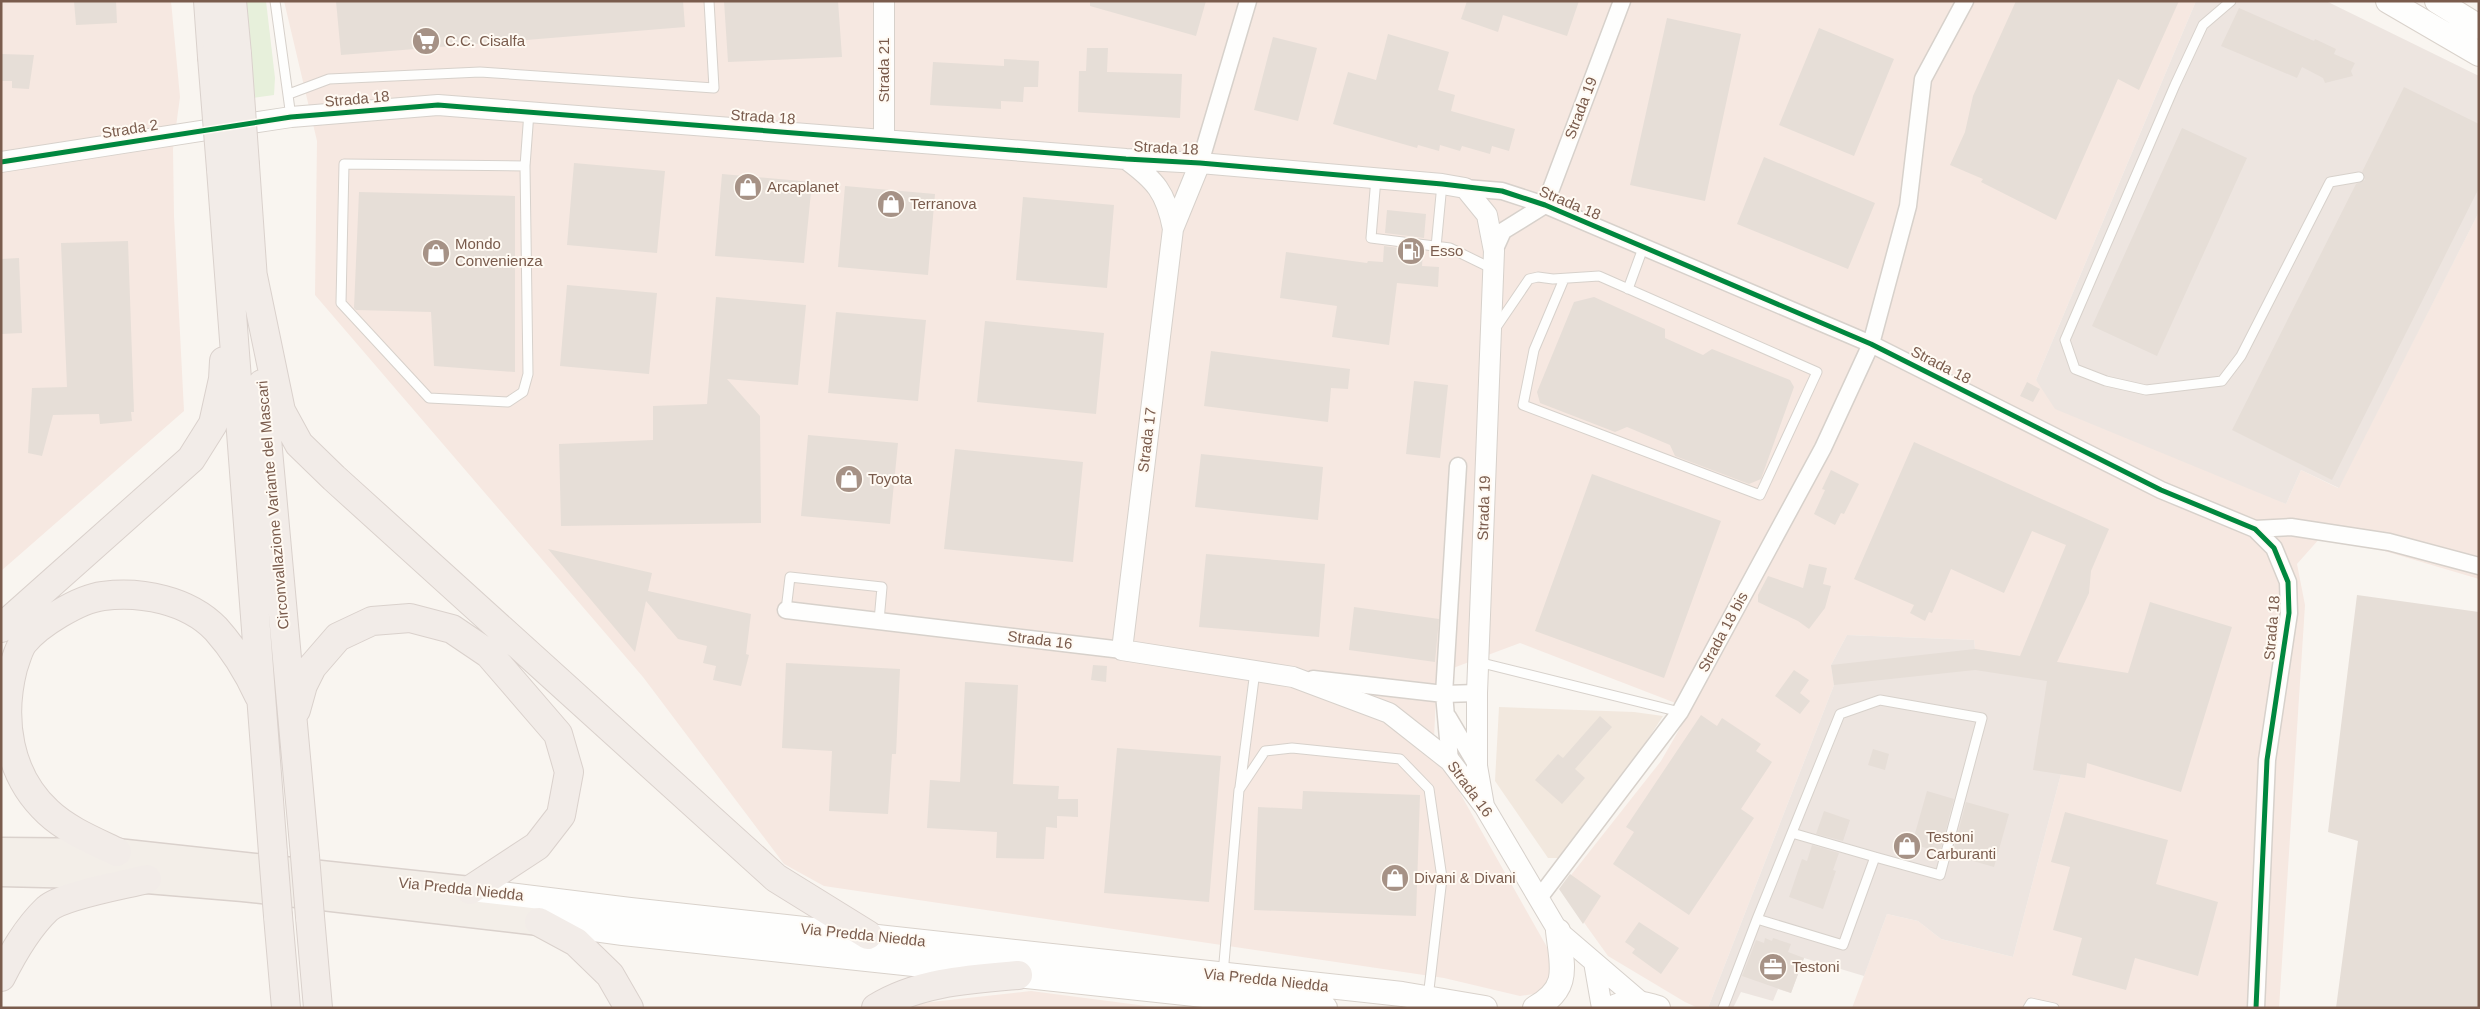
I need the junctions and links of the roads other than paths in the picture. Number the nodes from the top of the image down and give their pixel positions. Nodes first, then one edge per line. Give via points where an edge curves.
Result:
1 (208, 1) edge
2 (232, 1) edge
3 (275, 1) edge
4 (710, 1) edge
5 (884, 1) edge
6 (1248, 1) edge
7 (1622, 1) edge
8 (1966, 1) edge
9 (2231, 1) edge
10 (2388, 1) edge
11 (2437, 1) edge
12 (2479, 27) edge
13 (2479, 54) edge
14 (225, 56) junction
15 (289, 94) junction
16 (529, 112) junction
17 (291, 117) junction
18 (263, 121) joint
19 (884, 139) junction
20 (1126, 159) junction
21 (1, 162) edge
22 (1200, 163) junction
23 (525, 166) junction
24 (2359, 177) dead end
25 (1376, 178) junction
26 (1442, 184) junction
27 (1465, 188) junction
28 (1545, 205) junction
29 (1172, 229) junction
30 (1436, 247) junction
31 (1643, 248) junction
32 (1493, 260) junction
33 (1564, 279) junction
34 (241, 280) junction
35 (1628, 289) junction
36 (1490, 336) junction
37 (1871, 344) junction
38 (1458, 466) dead end
39 (2255, 529) junction
40 (2479, 566) edge
41 (786, 610) joint
42 (878, 621) junction
43 (1, 628) edge
44 (1122, 650) junction
45 (1478, 662) junction
46 (1255, 671) junction
47 (1293, 677) junction
48 (1477, 692) junction
49 (1444, 694) junction
50 (263, 704) junction
51 (1680, 712) junction
52 (1446, 715) junction
53 (293, 721) junction
54 (1450, 760) junction
55 (1477, 766) junction
56 (1239, 790) junction
57 (1484, 806) junction
58 (1792, 833) junction
59 (1, 851) edge
60 (117, 852) junction
61 (1875, 857) junction
62 (1, 874) edge
63 (242, 877) junction
64 (147, 879) junction
65 (470, 890) junction
66 (1539, 898) junction
67 (1757, 919) junction
68 (539, 922) junction
69 (1558, 931) junction
70 (868, 935) junction
71 (313, 945) junction
72 (281, 950) junction
73 (1594, 962) junction
74 (1018, 975) junction
75 (1222, 975) junction
76 (1, 977) edge
77 (1428, 998) junction
78 (1650, 1005) edge
79 (1316, 1007) edge
80 (280, 1008) edge
81 (286, 1008) edge
82 (318, 1008) edge
83 (324, 1008) edge
84 (629, 1008) edge
85 (876, 1008) edge
86 (1485, 1008) edge
87 (1535, 1008) edge
88 (1602, 1008) edge
89 (1612, 1008) edge
90 (1723, 1008) edge
91 (2028, 1008) edge
92 (2054, 1008) edge
93 (2256, 1008) edge

1 - 14 highway, Circonvallazione Variante del Mascari
2 - 14 highway, Circonvallazione Variante del Mascari
3 - 15 lane
4 - 15 lane via 714,88 480,72 329,79
5 - 19 street, Strada 21
6 - 22 street
7 - 28 street, Strada 19
8 - 37 street, Strada 18 bis via 1923,79 1908,206
9 - 24 lane via 2203,25 2065,340 2075,369 2146,390 2222,381 2241,356 2330,182
10 - 13 main road
11 - 12 main road
14 - 34 highway, Circonvallazione Variante del Mascari, bridge
15 - 17 lane
16 - 17 street, Strada 18 via 438,105
16 - 19 street, Strada 18
16 - 23 lane
17 - 18 street, Strada 18
18 - 21 street, Strada 2
19 - 20 street, Strada 18
20 - 22 street, Strada 18
20 - 29 street, Strada 17 via 1159,187 1168,207
22 - 25 street, Strada 18
22 - 29 street, Strada 17
23 - 23 lane via 344,164 341,303 429,398 508,402 523,392 528,374
25 - 26 street, Strada 18
25 - 30 lane via 1371,238
26 - 27 street, Strada 18
26 - 30 lane
27 - 28 street, Strada 18 via 1502,191
27 - 32 street, Strada 19 via 1487,216
28 - 31 street, Strada 18
28 - 32 street, Strada 19 via 1503,231
29 - 44 street, Strada 17
30 - 32 lane
31 - 35 lane
31 - 37 street, Strada 18
32 - 36 street, Strada 19
33 - 35 lane via 1599,276
33 - 35 lane via 1534,350 1523,405 1760,496 1817,372
33 - 36 lane via 1529,279
34 - 43 highway via 213,424 191,460
34 - 50 highway, Circonvallazione Variante del Mascari
34 - 53 highway, Circonvallazione Variante del Mascari
34 - 70 highway via 282,410 299,444 768,872
36 - 45 street, Strada 19
37 - 39 street, Strada 18 via 2161,490
37 - 51 street, Strada 18 bis via 1823,448
38 - 49 street
39 - 40 street via 2291,527 2389,542
39 - 93 street, Strada 18 via 2274,548 2288,582 2290,613 2267,760
41 - 42 street, Strada 16
41 - 42 lane via 790,577 882,587
42 - 44 street, Strada 16
44 - 46 street, Strada 16
45 - 48 street, Strada 19
45 - 51 lane
46 - 47 street, Strada 16
46 - 56 lane
47 - 49 street, Strada 16
47 - 54 street, Strada 16 via 1389,713
48 - 49 street, Strada 16
48 - 55 street, Strada 19
49 - 52 street
50 - 60 highway via 249,676 215,628 186,607 146,596 93,599 58,613 22,644 6,686 4,732 18,777 48,812
50 - 72 highway, Circonvallazione Variante del Mascari, bridge
51 - 66 street, Strada 18 bis
52 - 54 street
52 - 55 street, Strada 19
53 - 65 highway via 312,667 338,637 372,621 410,618 452,628 489,654 558,734 569,772 561,816 538,846
53 - 71 highway, Circonvallazione Variante del Mascari, bridge
54 - 57 street, Strada 16
55 - 57 street, Strada 19
56 - 75 lane
56 - 77 lane via 1265,751 1292,748 1400,759 1429,789 1442,878
57 - 66 street, Strada 16
58 - 61 lane
58 - 61 lane via 1840,714 1880,700 1982,718 1940,875
58 - 67 lane
59 - 60 main road
60 - 63 main road
61 - 67 lane via 1843,945
62 - 64 main road
63 - 64 main road
63 - 65 main road, Via Predda Niedda
63 - 68 main road, Via Predda Niedda
64 - 76 highway via 79,895 48,908 17,946
65 - 70 main road, Via Predda Niedda
66 - 69 street, Strada 16
67 - 90 lane
68 - 74 main road, Via Predda Niedda
68 - 84 highway via 576,942 610,975
69 - 73 street, Strada 16
69 - 87 main road via 1560,987 1550,1000
70 - 75 main road, Via Predda Niedda
71 - 82 highway, Circonvallazione Variante del Mascari
71 - 83 highway
72 - 80 highway
72 - 81 highway, Circonvallazione Variante del Mascari
73 - 78 street, Strada 16
73 - 88 street
74 - 79 main road, Via Predda Niedda
74 - 85 highway via 958,980
75 - 77 main road, Via Predda Niedda
77 - 86 main road, Via Predda Niedda
78 - 89 main road via 1628,1003
91 - 92 lane via 2031,1003

